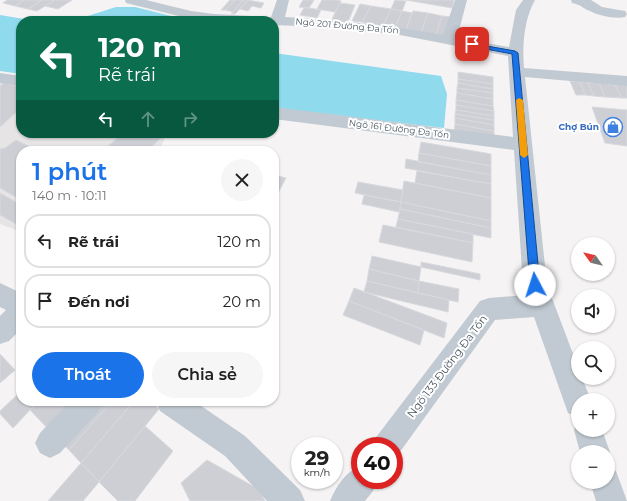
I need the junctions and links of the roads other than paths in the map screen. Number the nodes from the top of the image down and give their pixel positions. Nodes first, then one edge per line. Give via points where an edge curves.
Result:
1 (131, 0) edge
2 (283, 0) edge
3 (461, 0) edge
4 (529, 0) edge
5 (577, 0) edge
6 (620, 14) dead end
7 (222, 16) edge
8 (278, 16) edge
9 (279, 20) edge
10 (449, 40) junction
11 (516, 62) junction
12 (0, 78) edge
13 (16, 80) edge
14 (627, 81) edge
15 (279, 114) edge
16 (523, 145) junction
17 (0, 294) edge
18 (16, 303) edge
19 (543, 305) junction
20 (16, 318) edge
21 (0, 332) edge
22 (574, 393) edge
23 (84, 406) edge
24 (177, 406) edge
25 (394, 437) edge
26 (50, 443) dead end
27 (355, 489) edge
28 (608, 489) edge
29 (289, 501) edge
30 (346, 501) edge
31 (612, 501) edge

1 - 7 street, Ngõ 201 Đường Đa Tốn
2 - 8 street
3 - 10 street
4 - 11 street via 523,10
5 - 6 street via 586,2 594,9
9 - 10 street, Ngõ 201 Đường Đa Tốn via 400,31
10 - 11 street, Ngõ 201 Đường Đa Tốn
11 - 14 street, Ngõ 201 Đường Đa Tốn
11 - 16 street
12 - 13 street
15 - 16 street, Ngõ 161 Đường Đa Tốn
16 - 19 street via 535,285
17 - 18 street
19 - 22 street
19 - 25 street, Ngõ 133 Đường Đa Tốn via 489,309
20 - 21 street
23 - 26 street
24 - 29 street via 235,446
27 - 30 street
28 - 31 street

